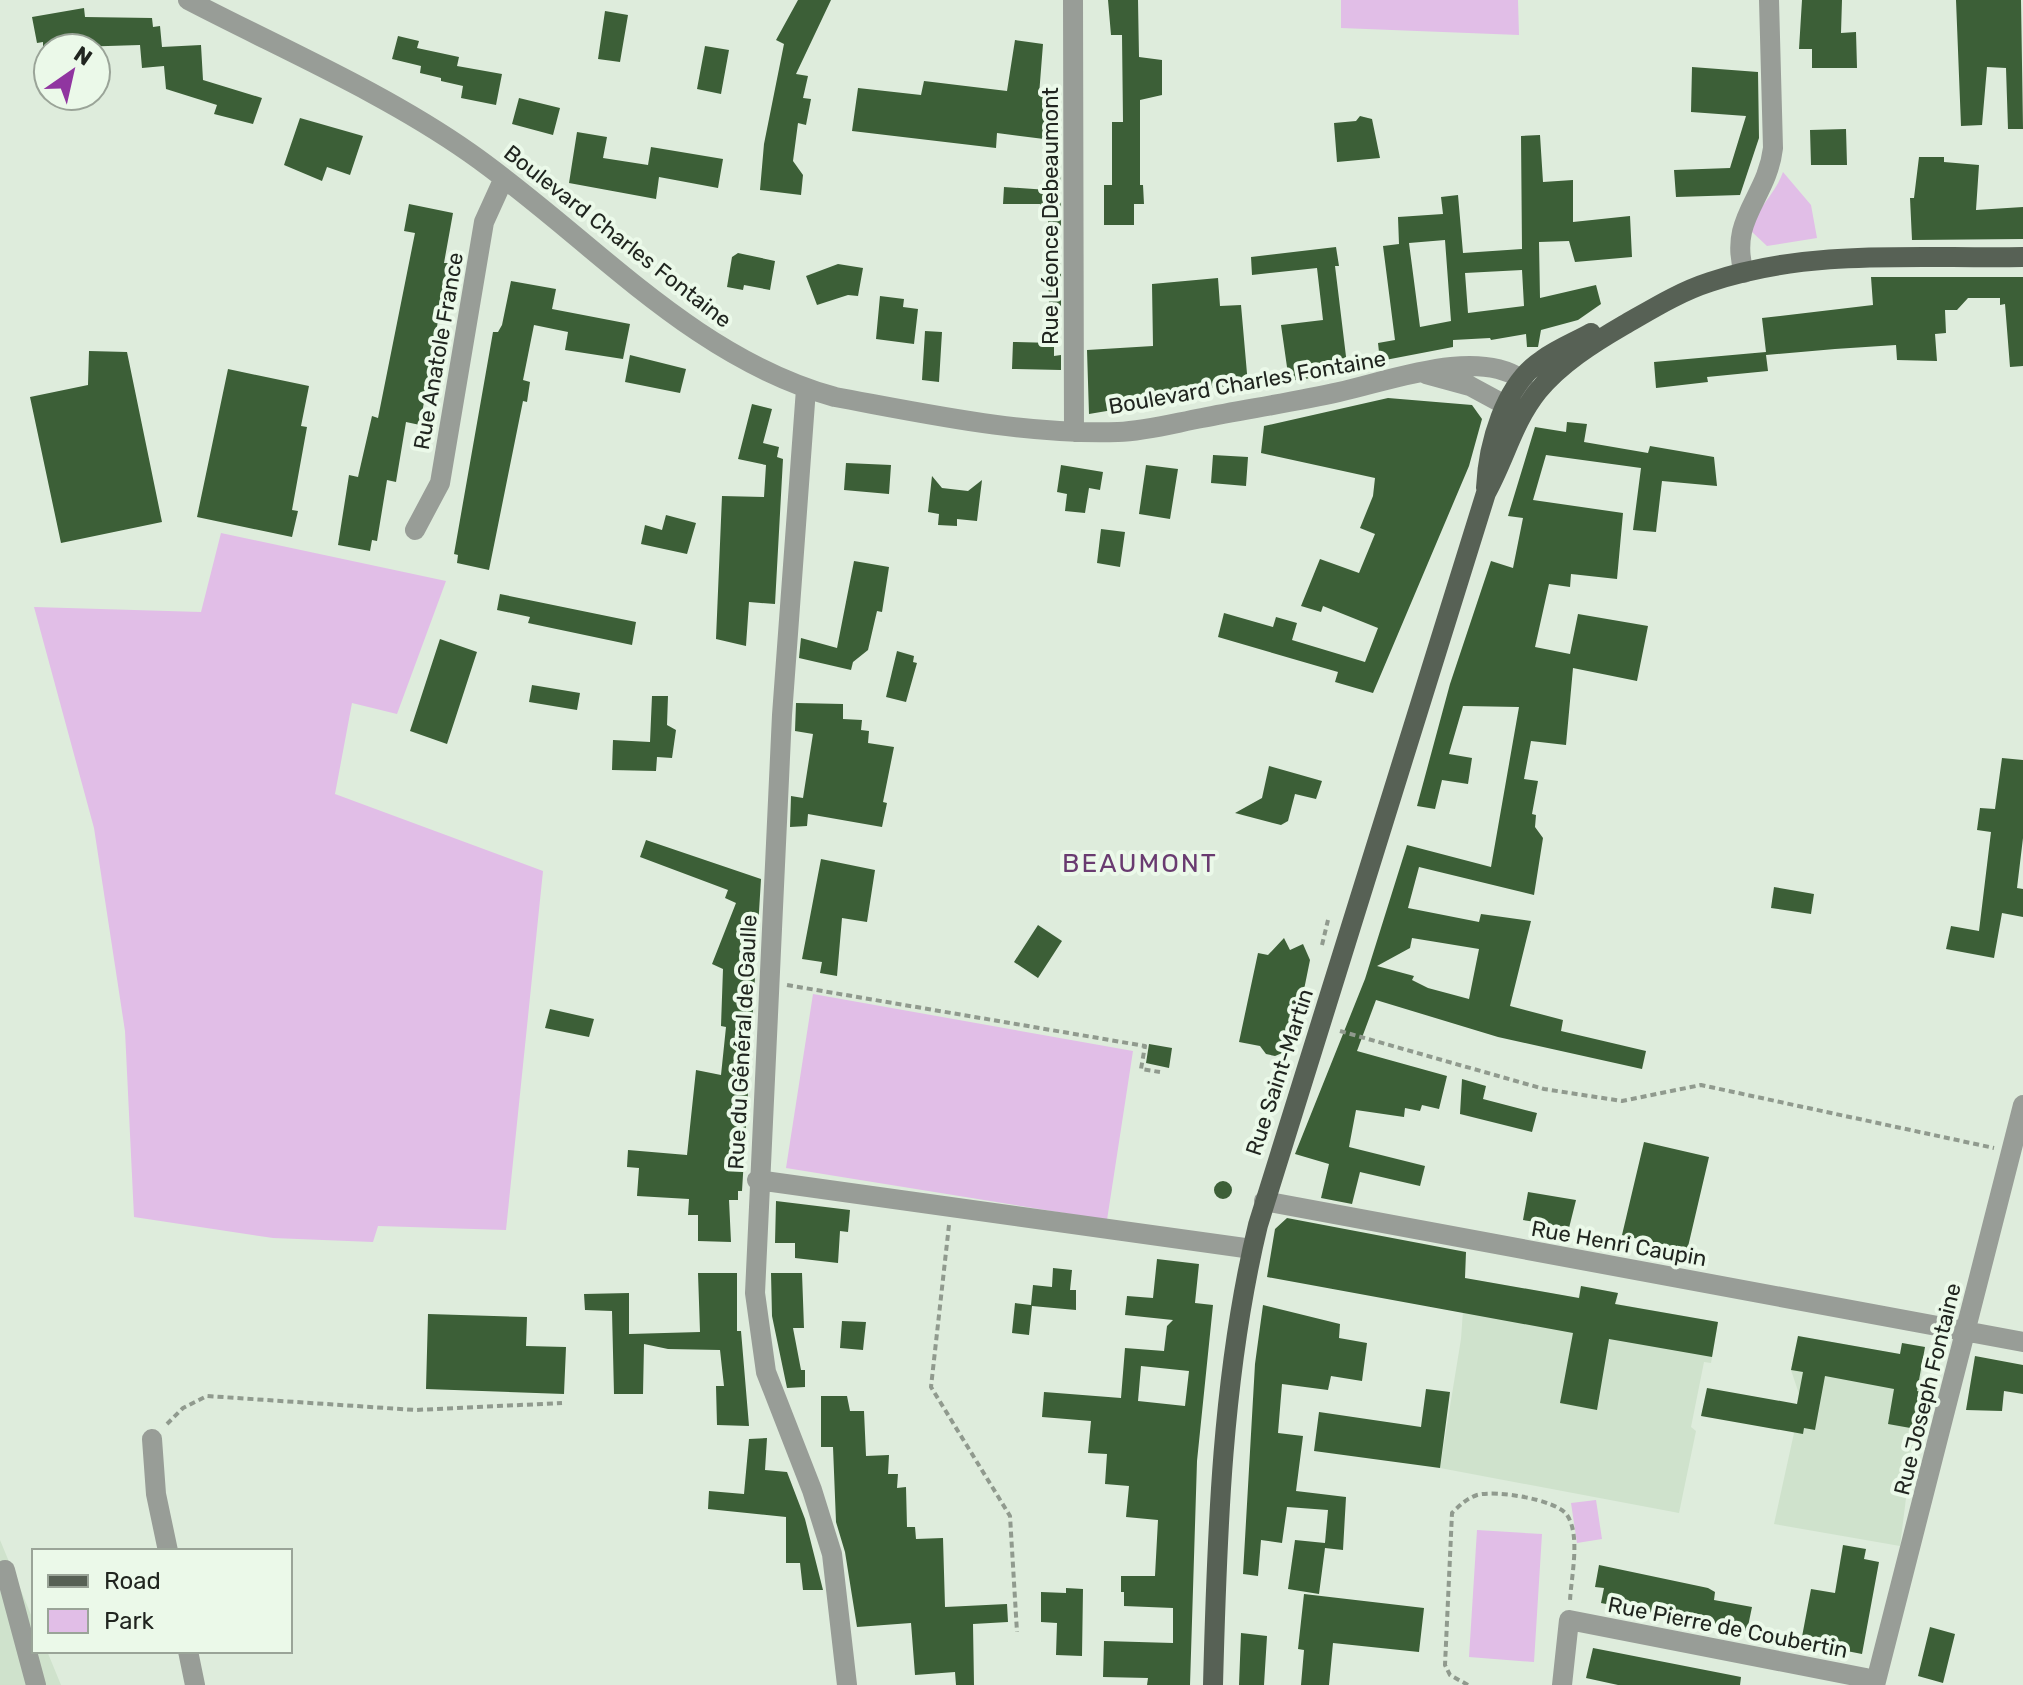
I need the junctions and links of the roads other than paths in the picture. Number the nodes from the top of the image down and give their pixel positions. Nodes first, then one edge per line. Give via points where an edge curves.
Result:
1 (188, 0) edge
2 (1073, 0) edge
3 (1769, 0) edge
4 (504, 178) junction
5 (2023, 257) edge
6 (1742, 267) junction
7 (1426, 374) junction
8 (806, 389) junction
9 (1522, 394) junction
10 (1074, 432) junction
11 (1486, 493) junction
12 (415, 530) dead end
13 (2023, 1105) edge
14 (757, 1180) junction
15 (1264, 1201) junction
16 (1252, 1249) junction
17 (1966, 1331) junction
18 (2023, 1342) edge
19 (152, 1439) road end
20 (168, 1549) edge
21 (5, 1570) dead end
22 (188, 1653) edge
23 (1876, 1682) edge
24 (36, 1685) edge
25 (195, 1685) edge
26 (847, 1685) edge
27 (1213, 1685) edge
28 (1562, 1685) edge

1 - 4 street, Boulevard Charles Fontaine via 425,123
2 - 10 street, Rue Léonce Debeaumont
3 - 6 street via 1771,170 1745,214
4 - 8 street, Boulevard Charles Fontaine via 693,329 738,358
4 - 12 street, Rue Anatole France via 484,222 440,483
5 - 6 main road via 1757,257
6 - 9 main road via 1673,297 1612,332
6 - 9 main road via 1704,269 1665,285 1541,360
7 - 9 street, Boulevard Charles Fontaine
7 - 9 street, Boulevard Charles Fontaine via 1448,365 1505,370
7 - 10 street, Boulevard Charles Fontaine via 1122,432
8 - 10 street, Boulevard Charles Fontaine via 940,416
8 - 14 street, Rue du Général de Gaulle
9 - 11 main road, Rue Saint-Martin via 1502,464
9 - 11 main road, Rue Saint-Martin via 1487,458
11 - 15 main road, Rue Saint-Martin
13 - 17 street, Rue Joseph Fontaine
14 - 16 street
14 - 26 street, Rue du Général de Gaulle via 755,1293 766,1372 832,1554
15 - 16 main road, Rue Saint-Martin
15 - 17 street, Rue Henri Caupin
16 - 27 main road, Rue Saint-Martin via 1227,1422
17 - 18 street, Rue Henri Caupin
17 - 23 street, Rue Joseph Fontaine
19 - 20 street
21 - 24 street
22 - 25 street
23 - 28 street, Rue Pierre de Coubertin via 1569,1620

